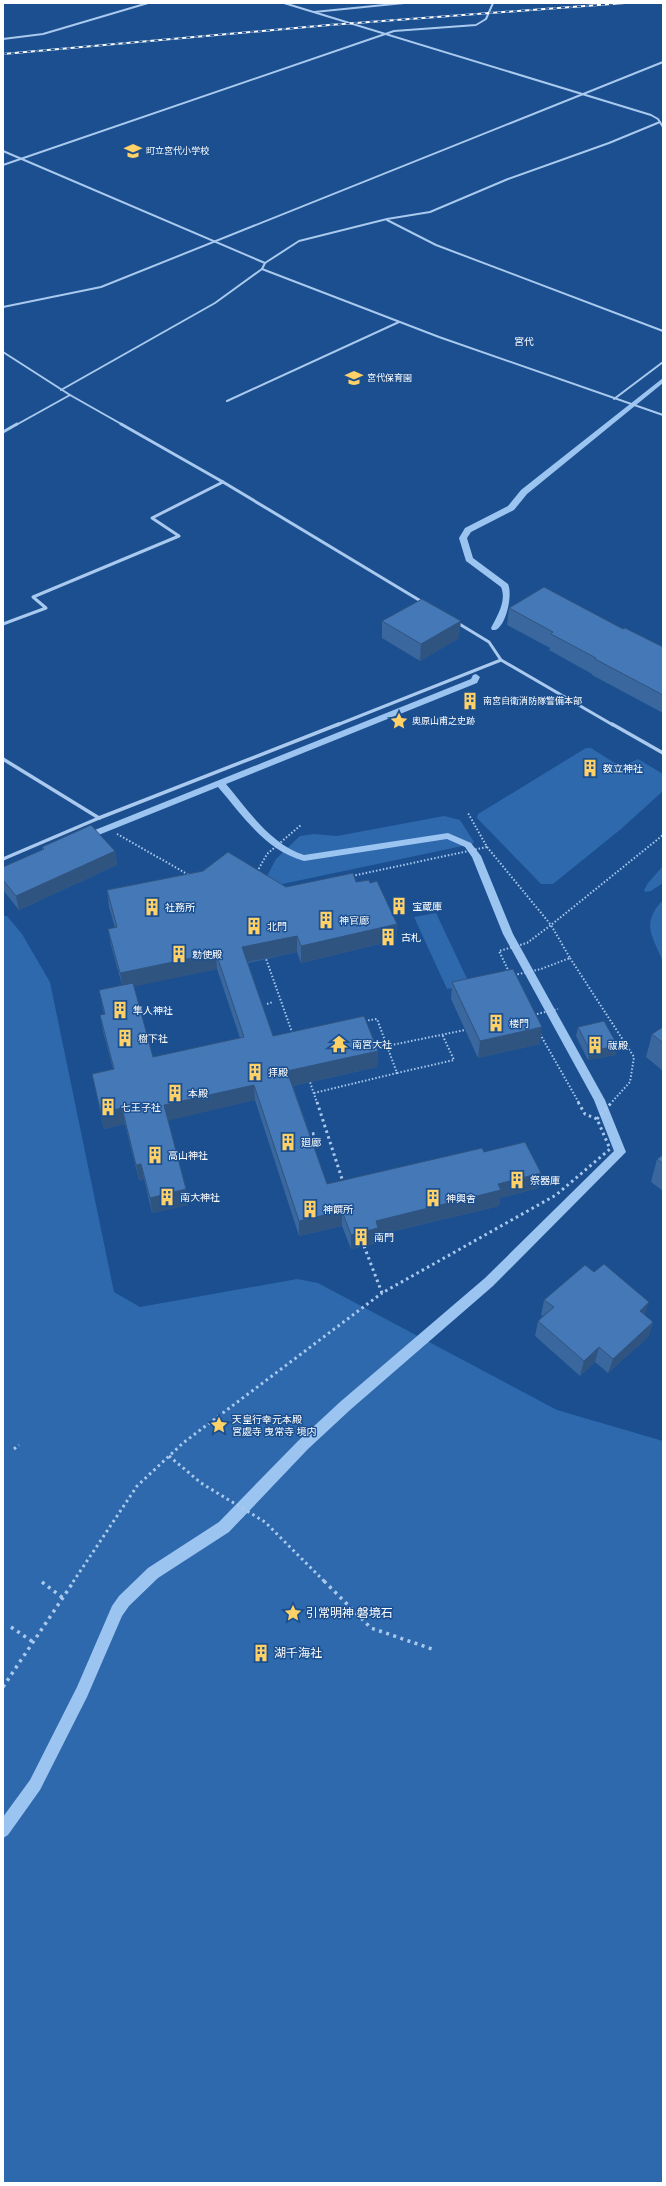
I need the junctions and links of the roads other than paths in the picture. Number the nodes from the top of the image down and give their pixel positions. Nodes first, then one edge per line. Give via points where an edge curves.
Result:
1 (148, 3) edge
2 (284, 3) edge
3 (404, 3) edge
4 (493, 3) edge
5 (314, 12) junction
6 (388, 34) junction
7 (3, 39) edge
8 (663, 62) edge
9 (584, 94) junction
10 (663, 119) edge
11 (659, 120) junction
12 (663, 127) edge
13 (3, 151) edge
14 (22, 159) junction
15 (3, 165) edge
16 (387, 219) junction
17 (218, 241) junction
18 (265, 263) junction
19 (262, 269) junction
20 (3, 307) edge
21 (399, 322) junction
22 (663, 331) edge
23 (3, 352) edge
24 (663, 362) edge
25 (62, 390) junction
26 (70, 395) junction
27 (614, 399) junction
28 (227, 401) dead end
29 (663, 415) edge
30 (3, 432) edge
31 (223, 482) junction
32 (428, 605) edge
33 (455, 621) edge
34 (3, 624) edge
35 (501, 660) junction
36 (663, 753) edge
37 (3, 759) edge
38 (99, 818) junction
39 (3, 859) edge

1 - 7 street via 43,34
2 - 5 street
3 - 5 street
4 - 6 street via 486,19 476,26 394,31
5 - 6 street
6 - 9 street
6 - 14 street
8 - 9 street
9 - 11 street via 651,115
9 - 17 street
10 - 11 street
11 - 12 street
11 - 16 street via 609,143 508,179 430,212
13 - 14 street
14 - 15 street
14 - 17 street
16 - 18 street via 299,241
16 - 22 street via 436,245
17 - 18 street
17 - 20 street via 101,287
18 - 19 street
19 - 21 street
19 - 25 street via 215,303
21 - 27 street
21 - 28 street
23 - 25 street
24 - 27 street
25 - 26 street
26 - 30 street
26 - 31 street
27 - 29 street
31 - 32 street
31 - 34 street via 152,518 179,536 34,597 46,608
33 - 35 street via 489,642
35 - 36 street
35 - 38 street
37 - 38 street
38 - 39 street

